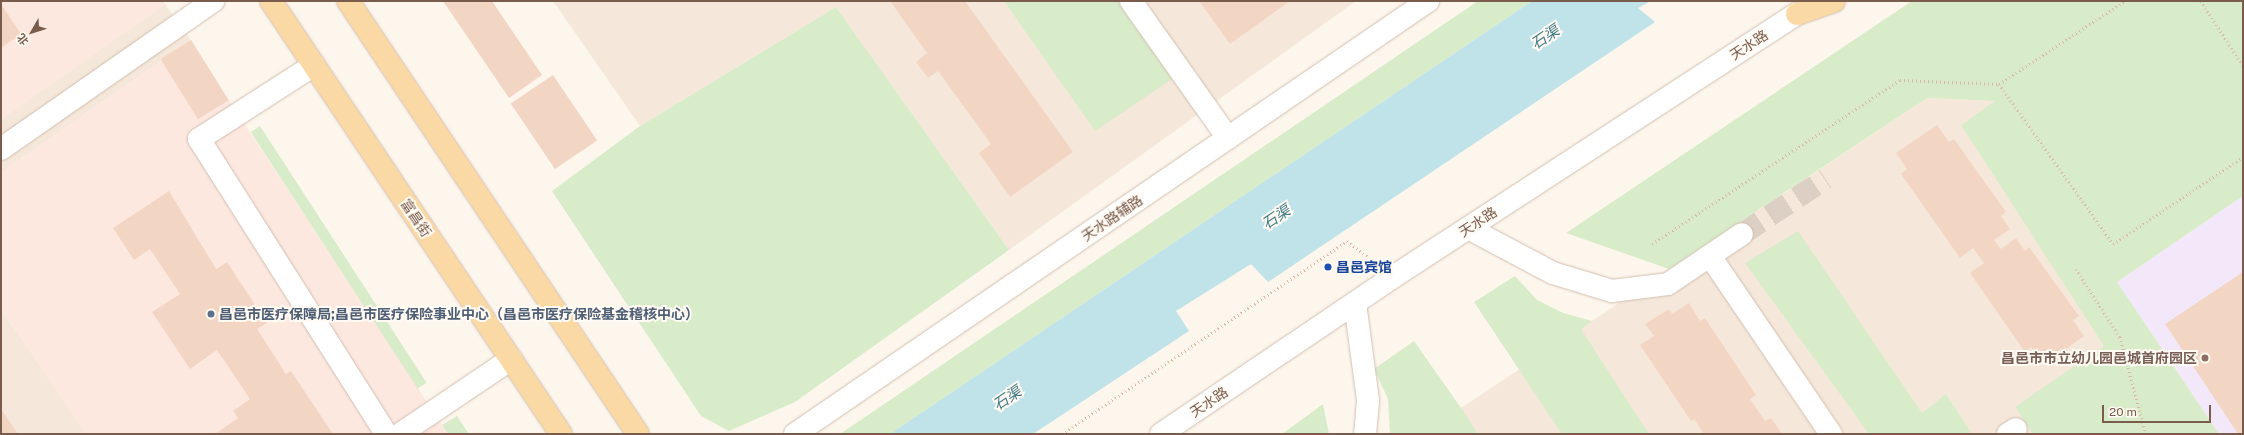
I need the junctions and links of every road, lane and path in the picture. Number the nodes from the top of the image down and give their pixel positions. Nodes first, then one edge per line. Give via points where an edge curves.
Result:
1 (213, 1) edge
2 (271, 1) edge
3 (348, 1) edge
4 (1131, 1) edge
5 (1428, 1) edge
6 (1834, 1) edge
7 (2125, 1) edge
8 (2201, 1) edge
9 (1801, 7) edge
10 (314, 65) junction
11 (2243, 66) edge
12 (1999, 84) junction
13 (1228, 138) junction
14 (1, 149) edge
15 (2243, 157) edge
16 (1468, 228) junction
17 (1742, 234) tunnel mouth
18 (1652, 244) dead end
19 (1710, 256) junction
20 (2076, 269) dead end
21 (1393, 277) junction
22 (1355, 303) junction
23 (511, 359) junction
24 (386, 434) edge
25 (400, 434) edge
26 (561, 434) edge
27 (638, 434) edge
28 (796, 434) edge
29 (1062, 434) edge
30 (1161, 434) edge
31 (1365, 434) edge
32 (1831, 434) edge
33 (2146, 434) edge

1 - 14 street
2 - 10 main road, 富昌街
3 - 27 main road
4 - 13 street
5 - 13 street, 天水路辅路
6 - 9 main road, 天水路
7 - 12 path
8 - 11 path
9 - 16 street, 天水路
10 - 23 main road, 富昌街
10 - 24 street via 199,139
12 - 15 path via 2113,244
12 - 18 path via 1900,80
13 - 28 street, 天水路辅路
16 - 19 street via 1553,273 1612,291 1668,284
16 - 21 street, 天水路
17 - 19 street
19 - 32 street
20 - 33 path via 2120,337
21 - 22 street, 天水路
21 - 29 path via 1347,241
22 - 30 street, 天水路
22 - 31 street via 1368,401
23 - 25 street
23 - 26 main road, 富昌街

